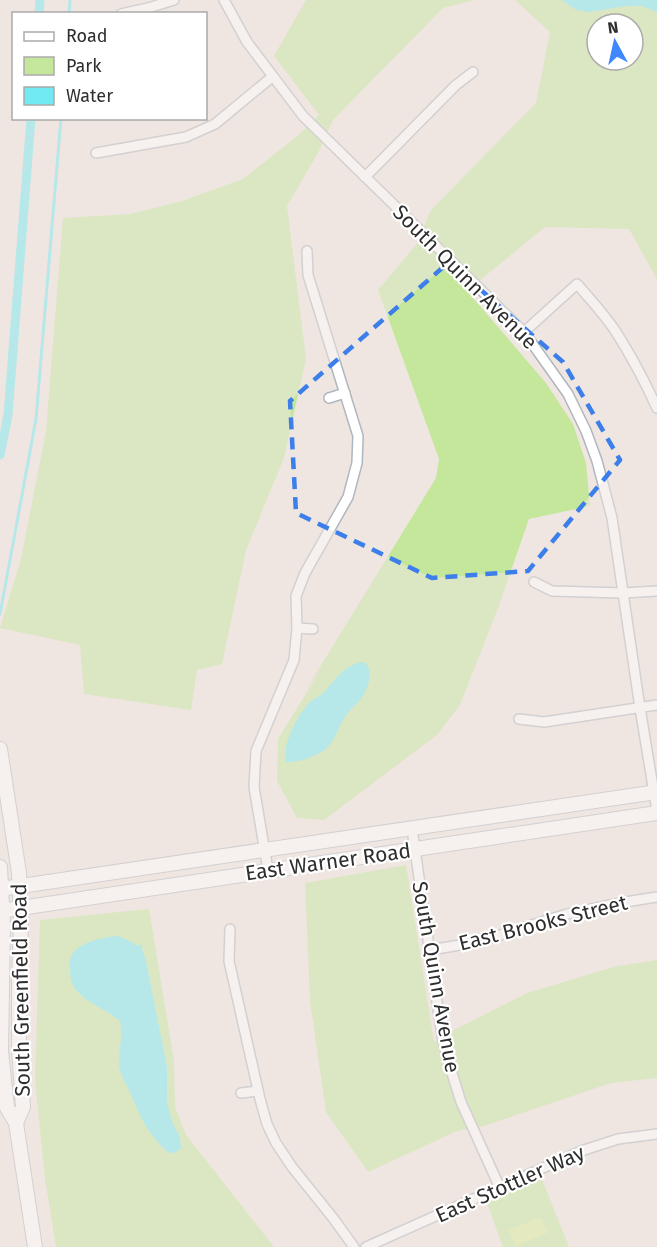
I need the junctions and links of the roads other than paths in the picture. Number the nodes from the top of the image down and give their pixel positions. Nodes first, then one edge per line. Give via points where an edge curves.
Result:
1 (174, 0) edge
2 (224, 0) edge
3 (130, 12) edge
4 (473, 72) dead end
5 (272, 77) junction
6 (96, 153) dead end
7 (365, 177) junction
8 (307, 251) dead end
9 (524, 332) junction
10 (345, 393) junction
11 (329, 398) dead end
12 (657, 408) edge
13 (534, 582) dead end
14 (657, 591) edge
15 (623, 593) junction
16 (297, 628) junction
17 (313, 629) dead end
18 (657, 705) edge
19 (640, 708) junction
20 (519, 719) dead end
21 (0, 749) edge
22 (656, 792) edge
23 (657, 812) edge
24 (412, 829) junction
25 (415, 849) junction
26 (265, 850) junction
27 (0, 867) edge
28 (268, 870) junction
29 (20, 886) junction
30 (1, 889) edge
31 (657, 897) edge
32 (21, 908) junction
33 (1, 911) edge
34 (230, 929) dead end
35 (430, 950) junction
36 (258, 1091) junction
37 (241, 1093) dead end
38 (16, 1123) junction
39 (657, 1134) edge
40 (500, 1188) junction
41 (35, 1247) edge
42 (354, 1247) edge
43 (366, 1247) edge

1 - 3 street
2 - 5 street, South Quinn Avenue
4 - 7 street
5 - 6 street via 215,124 200,131
5 - 7 street, South Quinn Avenue via 303,116
7 - 9 street, South Quinn Avenue
8 - 10 street via 308,275
9 - 12 street via 577,284 616,331
9 - 15 street, South Quinn Avenue via 568,393 597,460 612,518
10 - 11 street
10 - 16 street via 358,436 357,463 348,497 296,596
13 - 15 street via 552,591
14 - 15 street
15 - 19 street, South Quinn Avenue
16 - 17 street
16 - 26 street via 294,660 256,751 254,787
18 - 19 street
19 - 20 street via 544,722
19 - 22 street, South Quinn Avenue
21 - 29 main road, South Greenfield Road
22 - 23 street, South Quinn Avenue
22 - 24 main road, East Warner Road
23 - 25 main road, East Warner Road
24 - 25 street, South Quinn Avenue
24 - 26 main road, East Warner Road
25 - 28 main road, East Warner Road
25 - 35 street, South Quinn Avenue
26 - 28 street
26 - 29 main road, East Warner Road
27 - 30 main road, South Greenfield Road
28 - 32 main road, East Warner Road
29 - 30 main road, East Warner Road
29 - 32 main road, South Greenfield Road
30 - 33 main road, South Greenfield Road
31 - 35 street, East Brooks Street via 567,914 478,942
32 - 33 main road, East Warner Road
32 - 38 main road, South Greenfield Road via 22,1107
33 - 38 main road, South Greenfield Road via 1,1051 7,1108
34 - 36 street via 229,961
35 - 40 street, South Quinn Avenue via 450,1067 461,1102
36 - 37 street
36 - 42 street via 276,1143
38 - 41 main road, South Greenfield Road
39 - 40 street, East Stottler Way via 618,1139 581,1151
40 - 43 street, East Stottler Way

